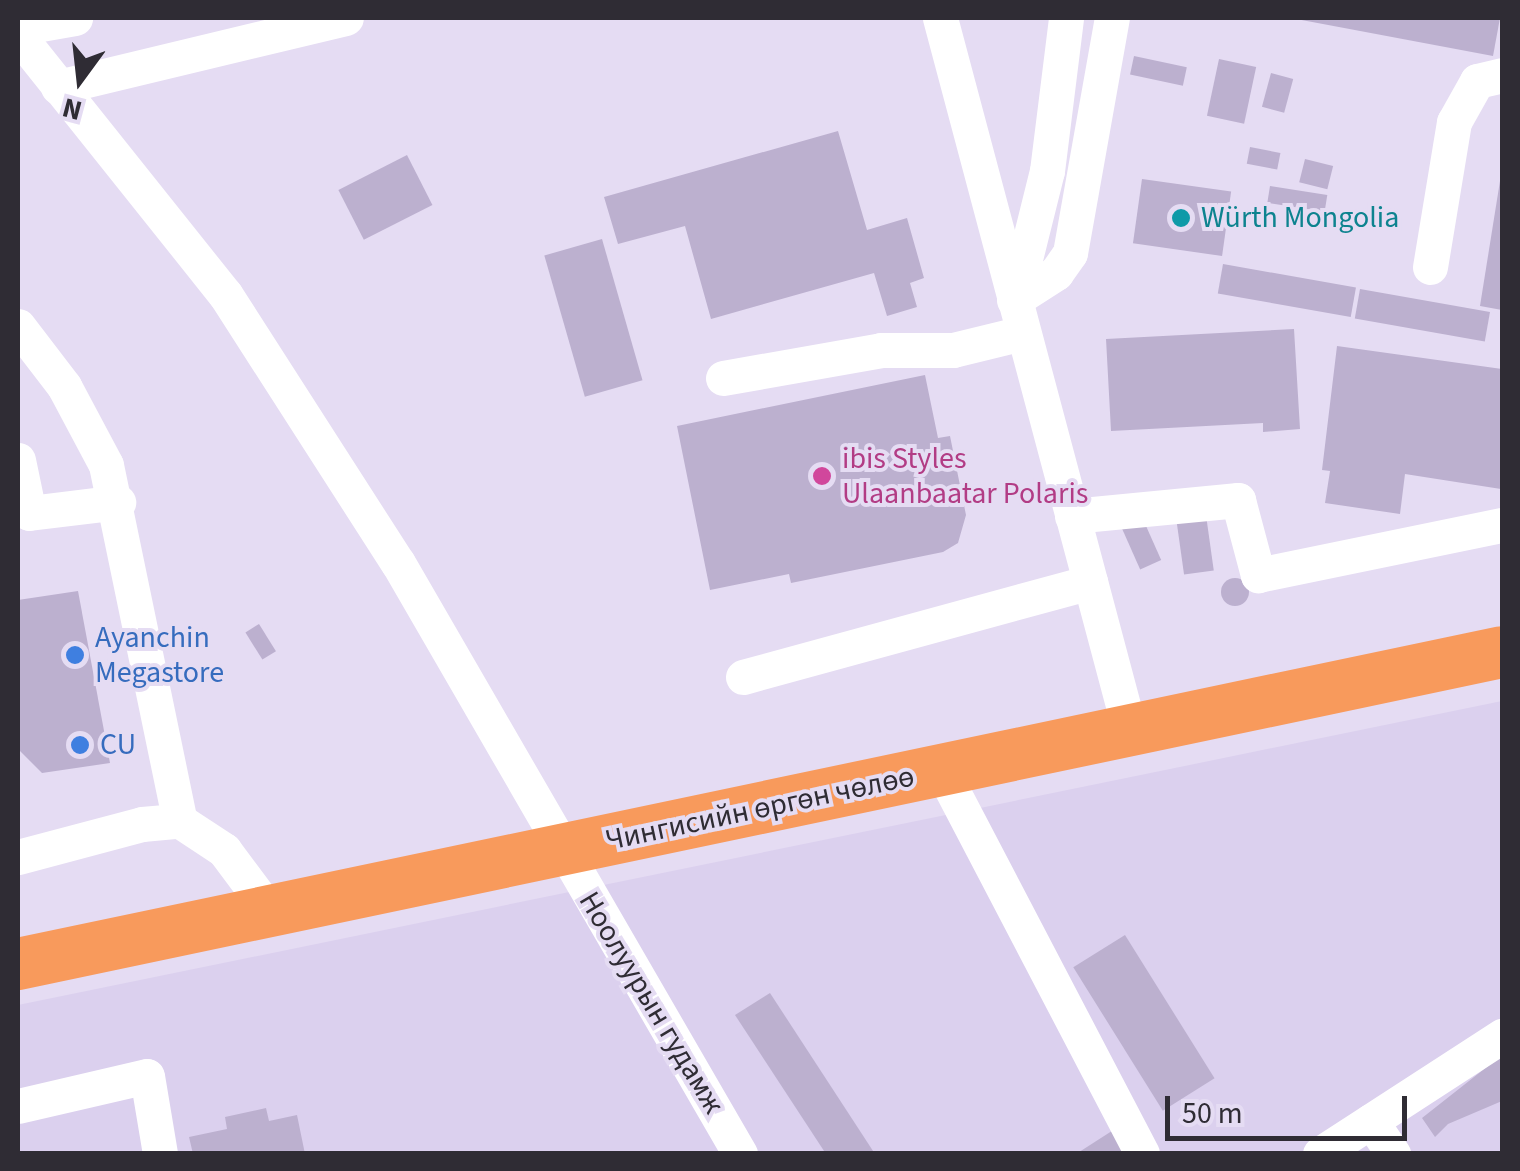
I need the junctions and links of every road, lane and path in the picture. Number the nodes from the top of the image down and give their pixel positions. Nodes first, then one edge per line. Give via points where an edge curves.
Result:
1 (75, 18) edge
2 (346, 18) edge
3 (940, 18) edge
4 (1066, 18) edge
5 (1112, 18) edge
6 (18, 32) edge
7 (1502, 75) edge
8 (58, 87) junction
9 (1430, 267) dead end
10 (1018, 317) junction
11 (18, 326) edge
12 (723, 378) dead end
13 (18, 460) edge
14 (118, 502) junction
15 (1072, 516) junction
16 (1502, 525) edge
17 (1090, 582) junction
18 (1502, 652) edge
19 (743, 677) dead end
20 (1129, 728) junction
21 (941, 770) junction
22 (180, 821) junction
23 (562, 853) junction
24 (18, 856) edge
25 (268, 909) junction
26 (18, 964) edge
27 (1502, 1036) edge
28 (18, 1106) edge
29 (1371, 1121) junction
30 (160, 1154) edge
31 (740, 1154) edge
32 (1142, 1154) edge
33 (1320, 1154) edge
34 (1393, 1154) edge

1 - 6 street
2 - 8 street
3 - 10 street
4 - 10 street via 1048,171
5 - 10 street via 1070,254
6 - 8 street, Ноолуурын гудамж
7 - 9 street via 1478,81 1454,122
8 - 23 street, Ноолуурын гудамж via 225,294 398,562
10 - 12 street via 953,350 882,350
10 - 15 street
11 - 14 street via 85,421
13 - 14 street via 29,513
14 - 22 street
15 - 16 street via 1238,500 1258,575
15 - 17 street
17 - 19 street
17 - 20 street
18 - 20 highway, Чингисийн өргөн чөлөө
20 - 21 highway, Чингисийн өргөн чөлөө
21 - 23 highway, Чингисийн өргөн чөлөө
21 - 32 street
22 - 24 street via 142,824
22 - 25 street via 224,850
23 - 25 highway, Чингисийн өргөн чөлөө
23 - 31 street, Ноолуурын гудамж
25 - 26 highway, Чингисийн өргөн чөлөө
27 - 29 street
28 - 30 street via 148,1076
29 - 33 street
29 - 34 street

